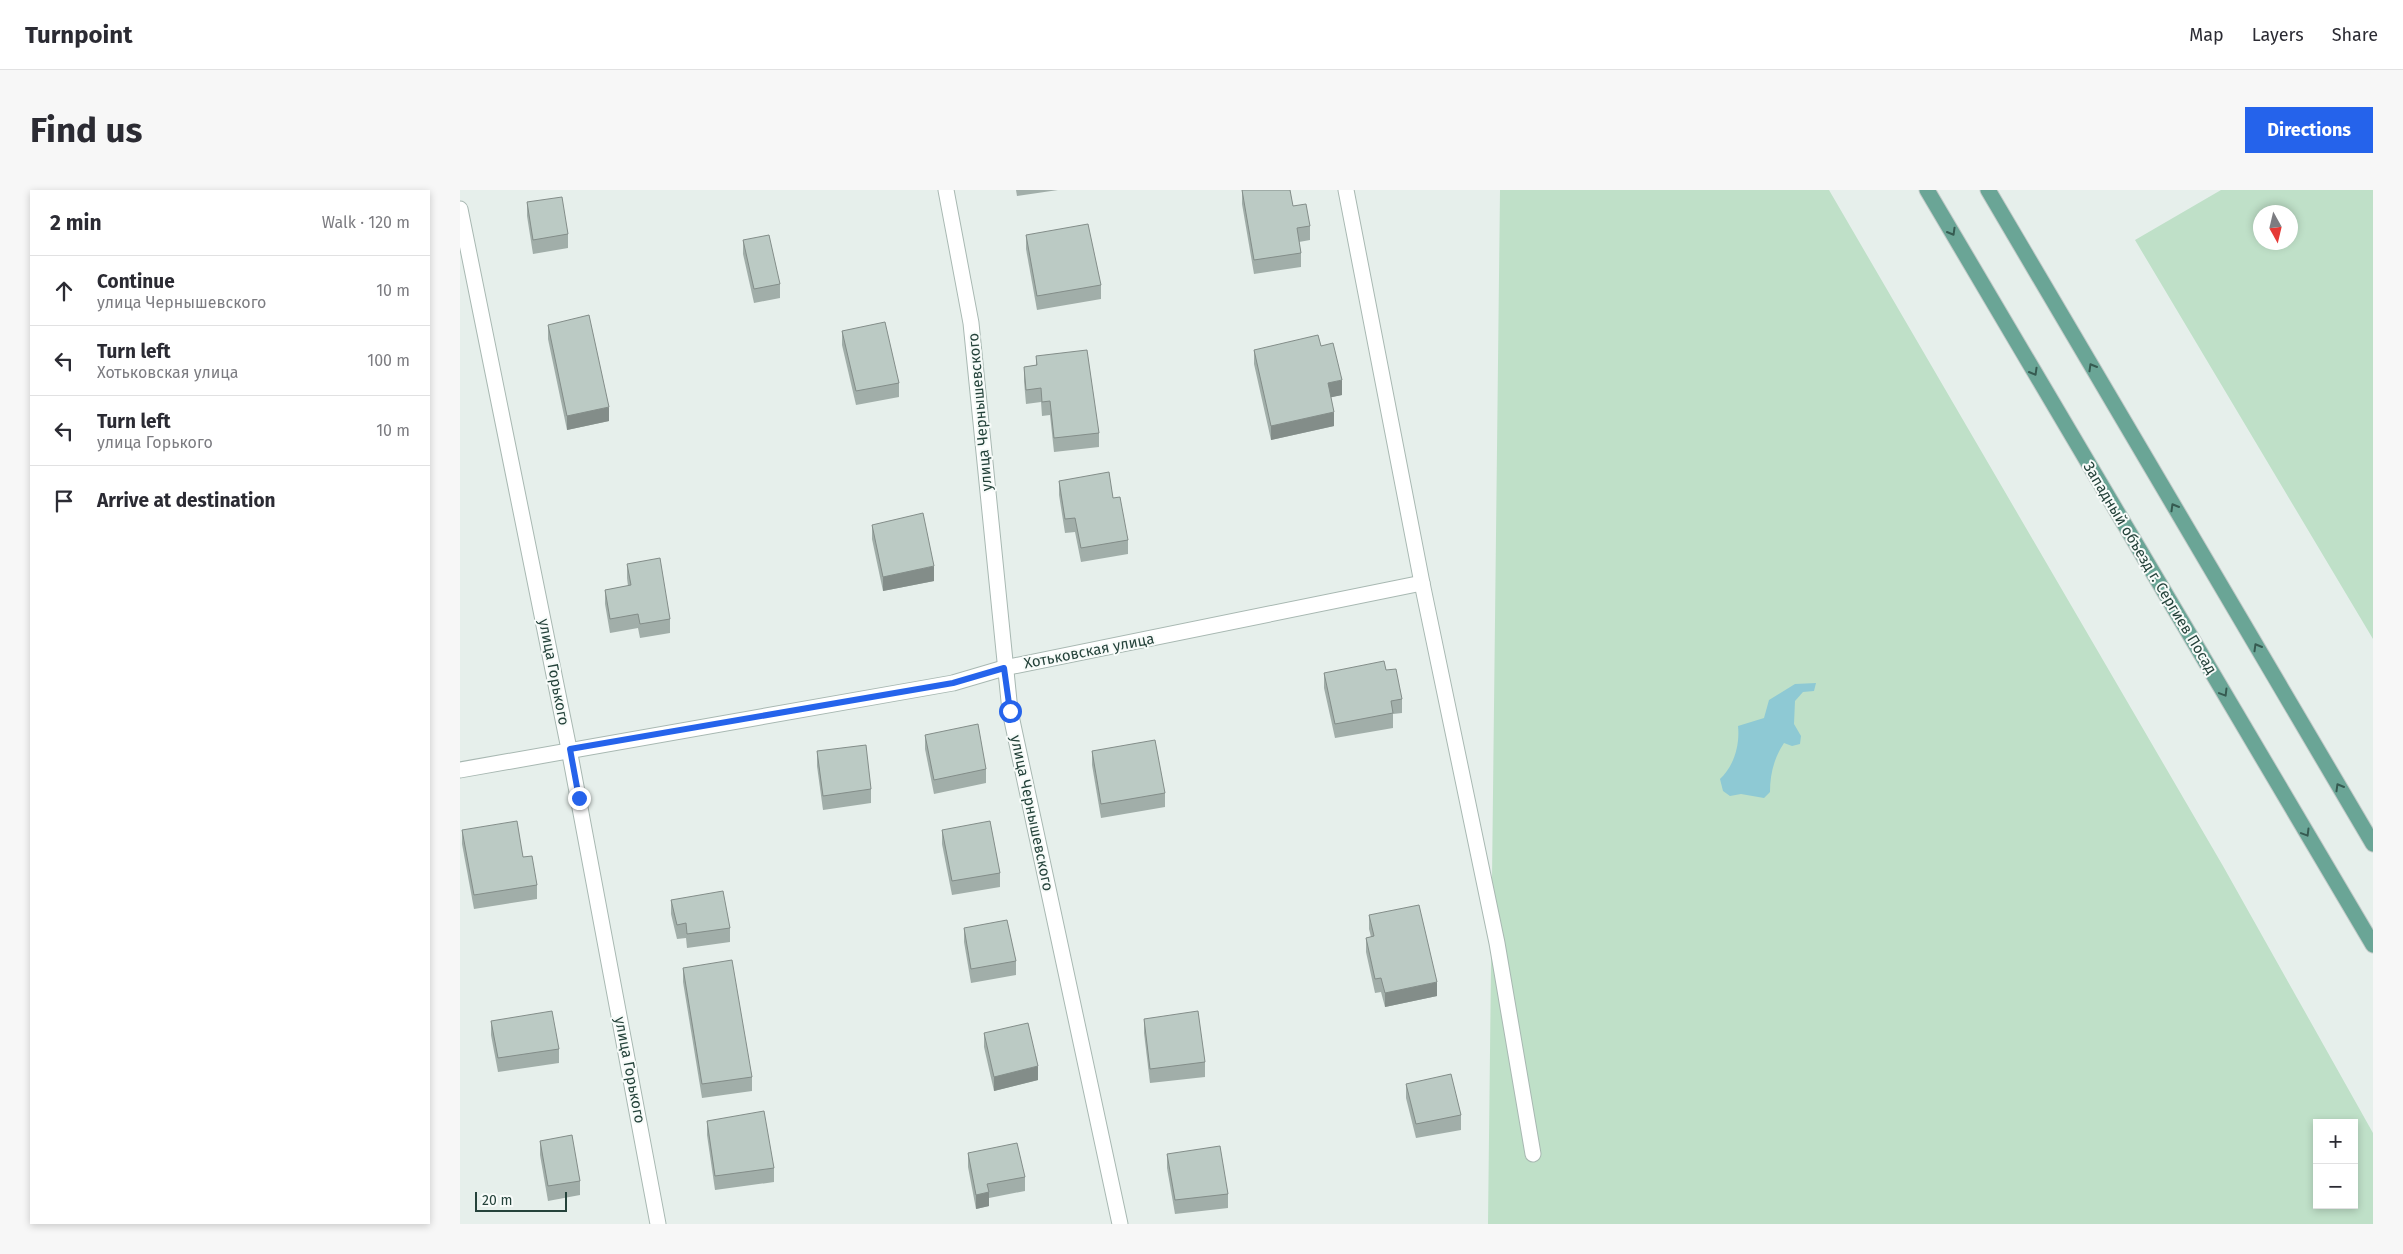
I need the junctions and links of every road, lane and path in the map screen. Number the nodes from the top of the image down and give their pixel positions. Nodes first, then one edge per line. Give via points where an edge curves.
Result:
1 (946, 190) edge
2 (1346, 190) edge
3 (1927, 190) edge
4 (1988, 190) edge
5 (460, 209) edge
6 (1422, 583) junction
7 (1004, 668) junction
8 (570, 749) junction
9 (460, 770) edge
10 (2373, 844) edge
11 (2373, 946) edge
12 (1533, 1154) dead end
13 (658, 1224) edge
14 (1120, 1224) edge

1 - 7 street, улица Чернышевского via 971,323
2 - 6 street
3 -> 11 main road, Западный объезд г. Сергиев Посад
10 -> 4 main road
5 - 8 street, улица Горького
6 - 7 street, Хотьковская улица
6 - 12 street via 1497,943
7 - 8 street, Хотьковская улица via 953,683
7 - 14 street, улица Чернышевского
8 - 9 street, Хотьковская улица
8 - 13 street, улица Горького

